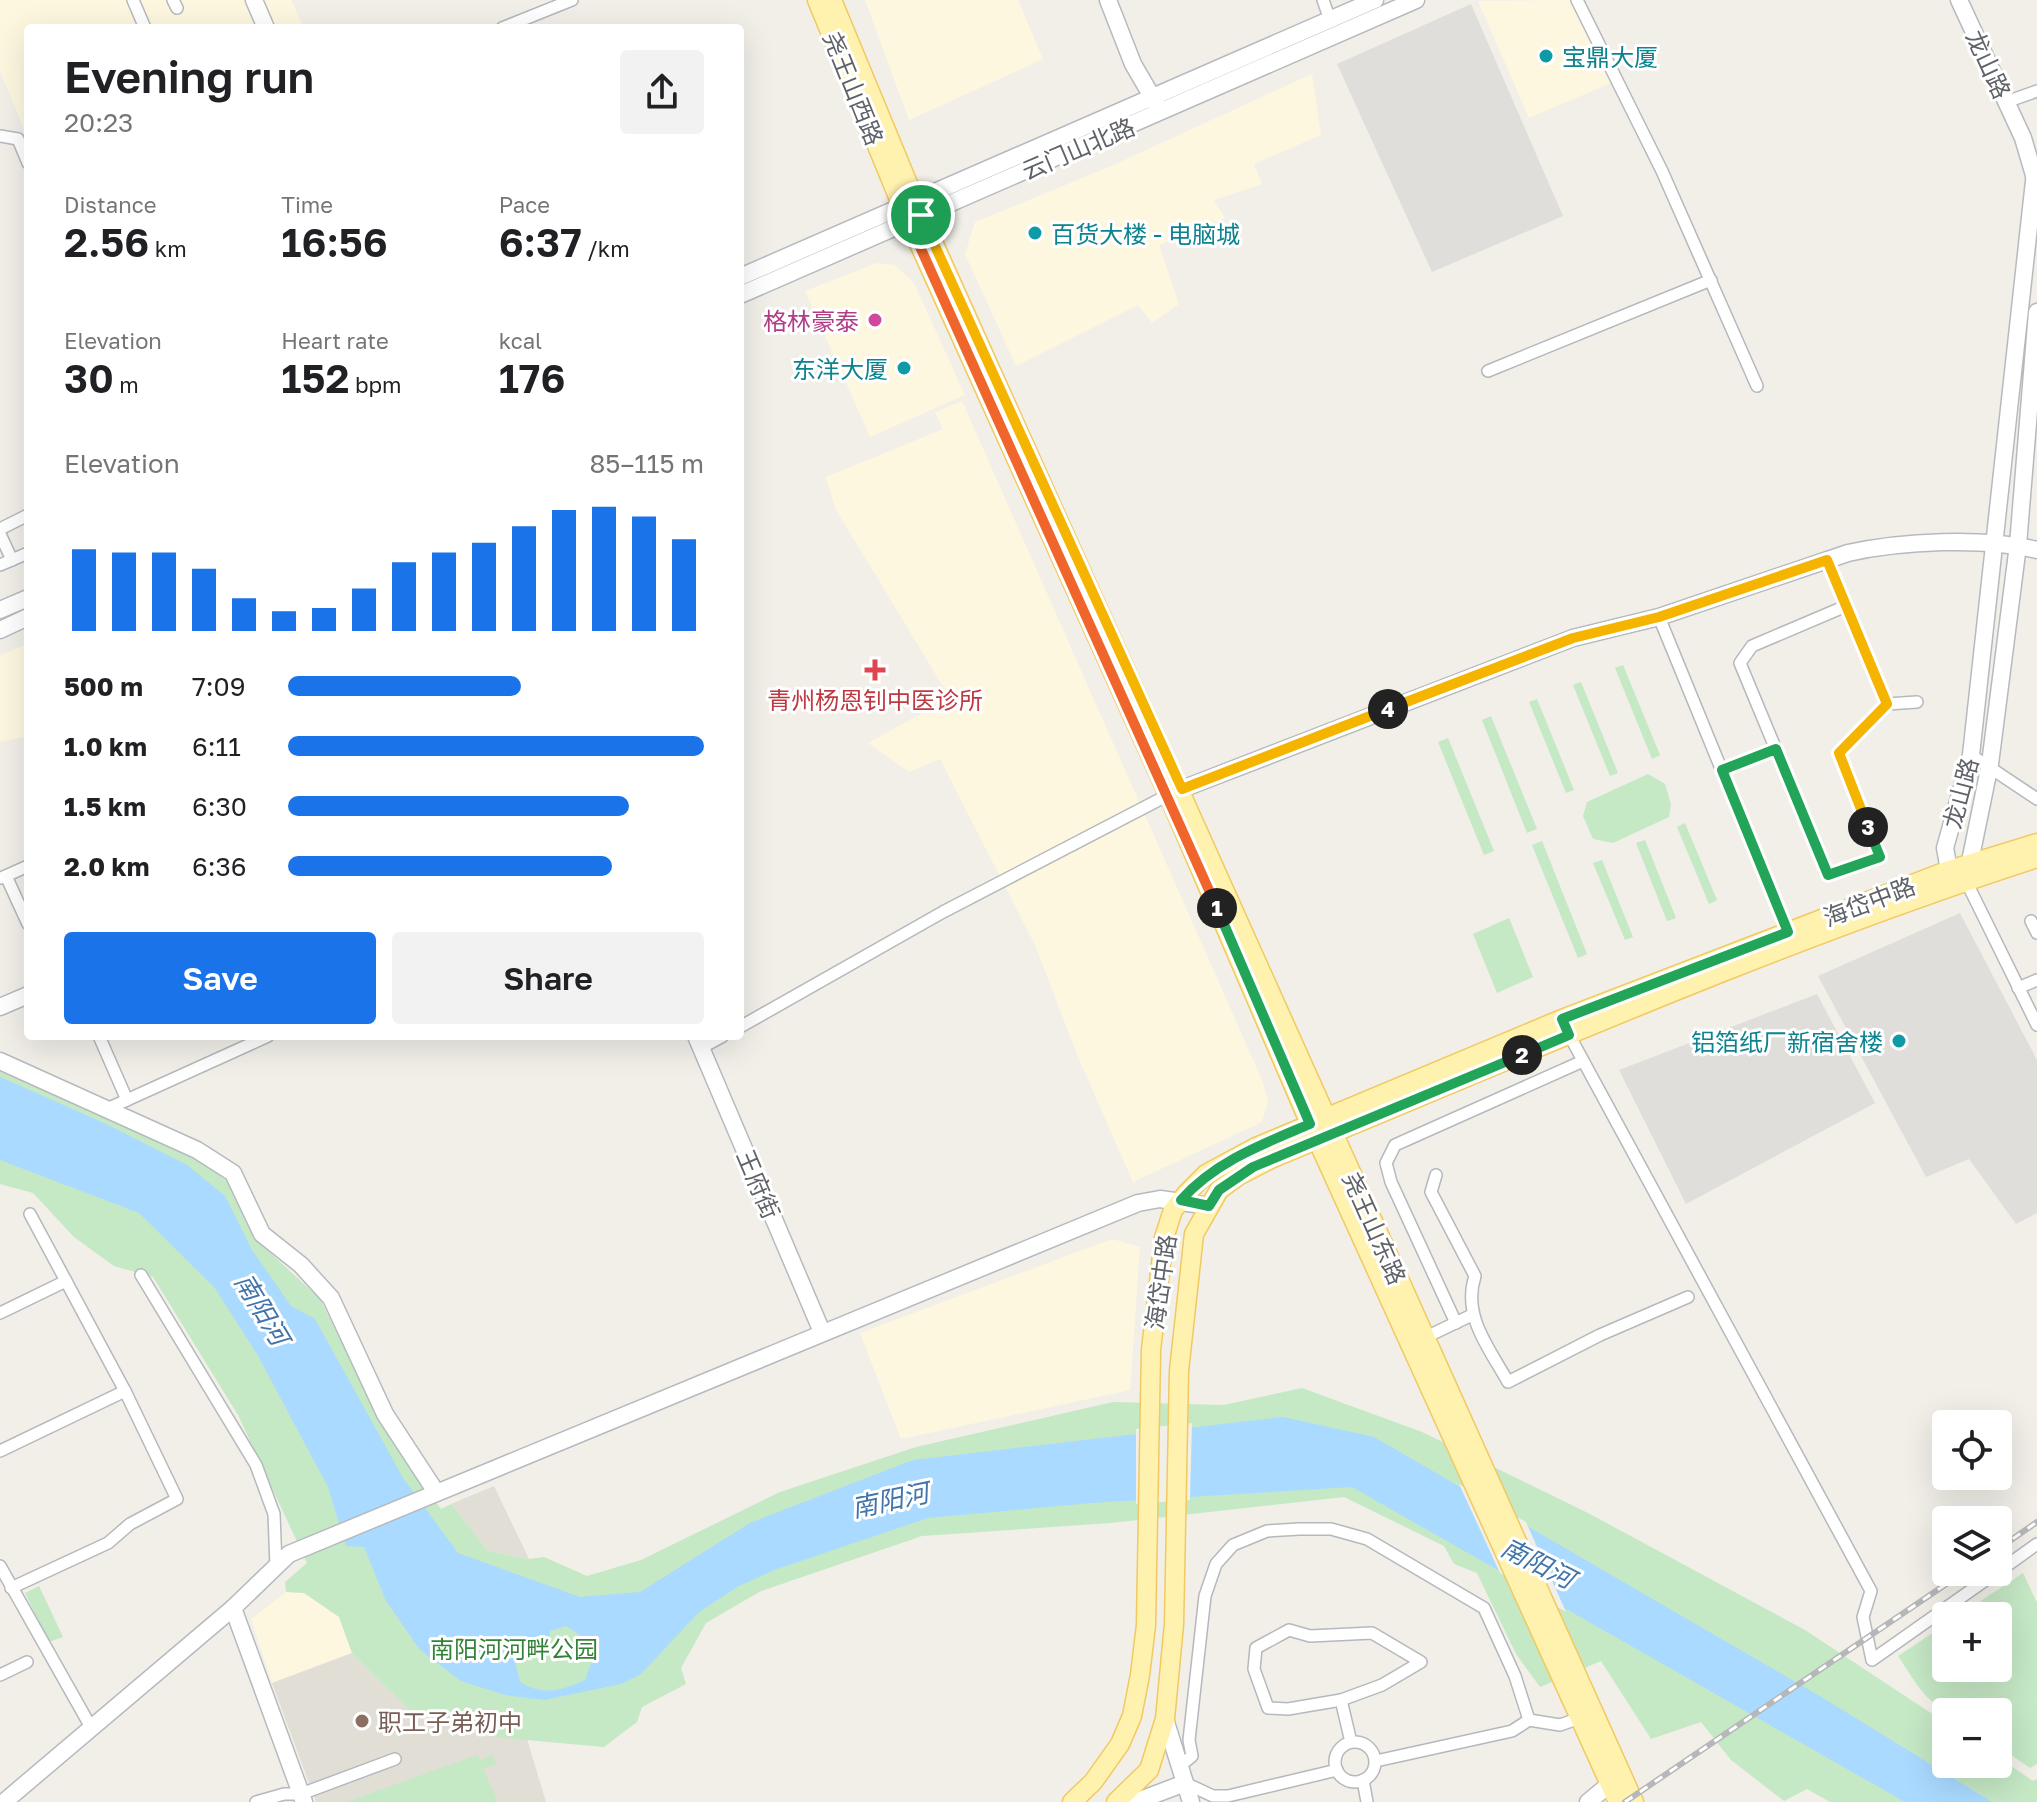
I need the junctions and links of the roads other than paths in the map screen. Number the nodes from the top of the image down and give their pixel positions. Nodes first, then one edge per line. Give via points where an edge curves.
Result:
1 (133, 0) edge
2 (254, 0) edge
3 (572, 0) edge
4 (817, 0) edge
5 (832, 0) edge
6 (1108, 0) edge
7 (1323, 0) edge
8 (1375, 0) edge
9 (1416, 0) edge
10 (1577, 0) edge
11 (1959, 0) edge
12 (1330, 20) junction
13 (143, 24) edge
14 (264, 24) edge
15 (512, 24) edge
16 (2037, 91) edge
17 (2006, 102) junction
18 (1157, 106) junction
19 (0, 136) edge
20 (24, 153) edge
21 (2036, 180) edge
22 (911, 209) junction
23 (744, 275) edge
24 (1711, 280) junction
25 (744, 293) edge
26 (2037, 312) edge
27 (1488, 371) dead end
28 (1757, 386) dead end
29 (24, 517) edge
30 (0, 531) edge
31 (1997, 545) junction
32 (2018, 545) junction
33 (2037, 550) edge
34 (24, 555) edge
35 (12, 560) junction
36 (1827, 560) junction
37 (0, 565) edge
38 (24, 600) edge
39 (1846, 606) junction
40 (0, 610) edge
41 (1659, 617) junction
42 (24, 619) edge
43 (0, 630) edge
44 (1917, 702) dead end
45 (1887, 704) junction
46 (1776, 749) junction
47 (1971, 755) junction
48 (1990, 764) junction
49 (1722, 770) junction
50 (1175, 792) junction
51 (2037, 799) edge
52 (2037, 843) edge
53 (2037, 858) edge
54 (1949, 870) junction
55 (24, 872) edge
56 (1967, 872) junction
57 (3, 877) edge
58 (24, 916) edge
59 (2031, 921) dead end
60 (1788, 932) junction
61 (2037, 933) edge
62 (2037, 980) edge
63 (2018, 988) junction
64 (24, 997) edge
65 (0, 1007) edge
66 (744, 1025) edge
67 (2037, 1025) edge
68 (1566, 1027) junction
69 (101, 1040) edge
70 (259, 1040) edge
71 (698, 1042) edge
72 (0, 1061) edge
73 (1583, 1061) junction
74 (127, 1100) junction
75 (107, 1109) junction
76 (1321, 1128) junction
77 (1436, 1175) dead end
78 (1181, 1200) junction
79 (1209, 1206) junction
80 (30, 1214) dead end
81 (141, 1275) dead end
82 (66, 1281) junction
83 (1688, 1297) dead end
84 (0, 1313) edge
85 (1472, 1315) junction
86 (1456, 1323) junction
87 (822, 1332) junction
88 (1422, 1346) junction
89 (125, 1391) junction
90 (0, 1451) edge
91 (431, 1494) junction
92 (2037, 1544) edge
93 (2012, 1562) edge
94 (0, 1566) edge
95 (276, 1567) junction
96 (1978, 1586) edge
97 (11, 1588) junction
98 (233, 1608) junction
99 (27, 1662) dead end
100 (0, 1675) edge
101 (1577, 1694) junction
102 (1341, 1700) junction
103 (1580, 1718) junction
104 (1165, 1719) junction
105 (1529, 1720) junction
106 (92, 1729) junction
107 (1351, 1742) junction
108 (395, 1759) dead end
109 (1376, 1761) junction
110 (1180, 1766) junction
111 (1337, 1770) junction
112 (1363, 1780) junction
113 (1185, 1783) junction
114 (1610, 1784) junction
115 (303, 1798) edge
116 (4, 1802) edge
117 (256, 1802) edge
118 (1072, 1802) edge
119 (1116, 1802) edge
120 (1135, 1802) edge
121 (1191, 1802) edge
122 (1367, 1802) edge
123 (1588, 1802) edge
124 (1618, 1802) edge
125 (1634, 1802) edge

1 - 13 street
2 - 14 street
3 - 15 street
4 - 22 main road, 尧王山西路
5 - 22 main road, 尧王山西路
6 - 18 street via 1133,64
7 - 12 street
8 - 12 street, 云门山北路
9 - 18 street, 云门山北路
10 - 24 street
11 - 17 street, 龙山路
12 - 18 street, 云门山北路
16 - 17 street
17 - 21 street, 龙山路
18 - 22 street, 云门山北路
19 - 20 street via 18,139
21 - 31 street, 龙山路
22 - 23 street, 云门山北路
22 - 25 street, 云门山北路
22 - 50 main road, 尧王山东路
24 - 27 street
24 - 28 street
26 - 32 street, 龙山路
29 - 30 street
30 - 35 street
31 - 32 street
31 - 36 street via 1876,547
31 - 47 street, 龙山路
32 - 33 street
32 - 48 street, 龙山路
34 - 35 street
35 - 37 street
36 - 39 street
36 - 41 street
38 - 40 street
39 - 45 street
39 - 46 street via 1752,646 1740,663
41 - 49 street
41 - 50 street via 1573,638
42 - 43 street
44 - 45 street
45 - 46 street via 1839,753 1880,857 1828,875
46 - 49 street
47 - 48 street
47 - 54 street, 龙山路 via 1945,848
48 - 51 street
48 - 56 street, 龙山路
49 - 60 street
50 - 66 street via 943,912
50 - 76 main road, 尧王山东路
52 - 56 main road
53 - 56 main road
54 - 56 main road, 海岱中路
54 - 60 main road, 海岱中路
55 - 57 street
56 - 63 street
56 - 68 main road, 海岱中路
57 - 58 street
59 - 61 street
60 - 68 main road, 海岱中路
62 - 63 street
63 - 67 street
64 - 65 street
68 - 73 street
68 - 76 main road, 海岱中路
69 - 74 street
70 - 74 street
71 - 87 street, 王府街
72 - 75 street
73 - 86 street via 1395,1145 1386,1163
73 - 96 street via 1871,1591 1863,1617 1872,1660
74 - 75 street
75 - 91 street via 197,1150 233,1173 262,1234 331,1298 385,1414
76 - 78 main road, 海岱中路 via 1226,1162
76 - 79 main road, 海岱中路 via 1238,1176
76 - 88 main road, 尧王山东路
77 - 85 street via 1431,1192 1475,1276 1469,1294
78 - 79 street
78 - 87 street via 1138,1203
78 - 118 main road, 海岱中路 via 1169,1221 1160,1261 1149,1386 1146,1625 1132,1716 1106,1764
79 - 104 main road, 海岱中路 via 1194,1234 1179,1371 1174,1624
80 - 82 street
81 - 95 street via 256,1465 274,1514
82 - 84 street
82 - 89 street
83 - 85 street via 1508,1382
85 - 86 street
86 - 88 street
87 - 91 street
88 - 101 main road, 尧王山东路
89 - 90 street
89 - 97 street via 177,1499 130,1524 108,1543
91 - 95 street via 289,1554
92 - 93 street
94 - 97 street
95 - 98 street
97 - 106 street
98 - 106 street
98 - 115 street
99 - 100 street
101 - 103 main road, 尧王山东路
101 - 125 main road, 尧王山东路
102 - 102 street via 1382,1685 1421,1662 1372,1633 1310,1636 1289,1630 1256,1648 1254,1669 1268,1708
102 - 107 street
103 - 105 street via 1560,1725
103 - 114 main road, 尧王山东路
104 - 110 street
104 - 119 main road, 海岱中路 via 1149,1770
105 - 109 street via 1512,1731
105 - 110 street via 1484,1608 1367,1539 1331,1529 1267,1531 1233,1545 1216,1564 1205,1596 1189,1740 1192,1756
106 - 116 street
107 - 109 street via 1368,1746
107 - 111 street via 1337,1754
108 - 115 street
109 - 112 street via 1372,1774
110 - 113 street
111 - 112 street via 1346,1779
111 - 113 street via 1228,1796 1213,1796
112 - 122 street
113 - 120 street
113 - 121 street
114 - 123 street
114 - 124 main road, 尧王山东路
115 - 117 street via 284,1794

